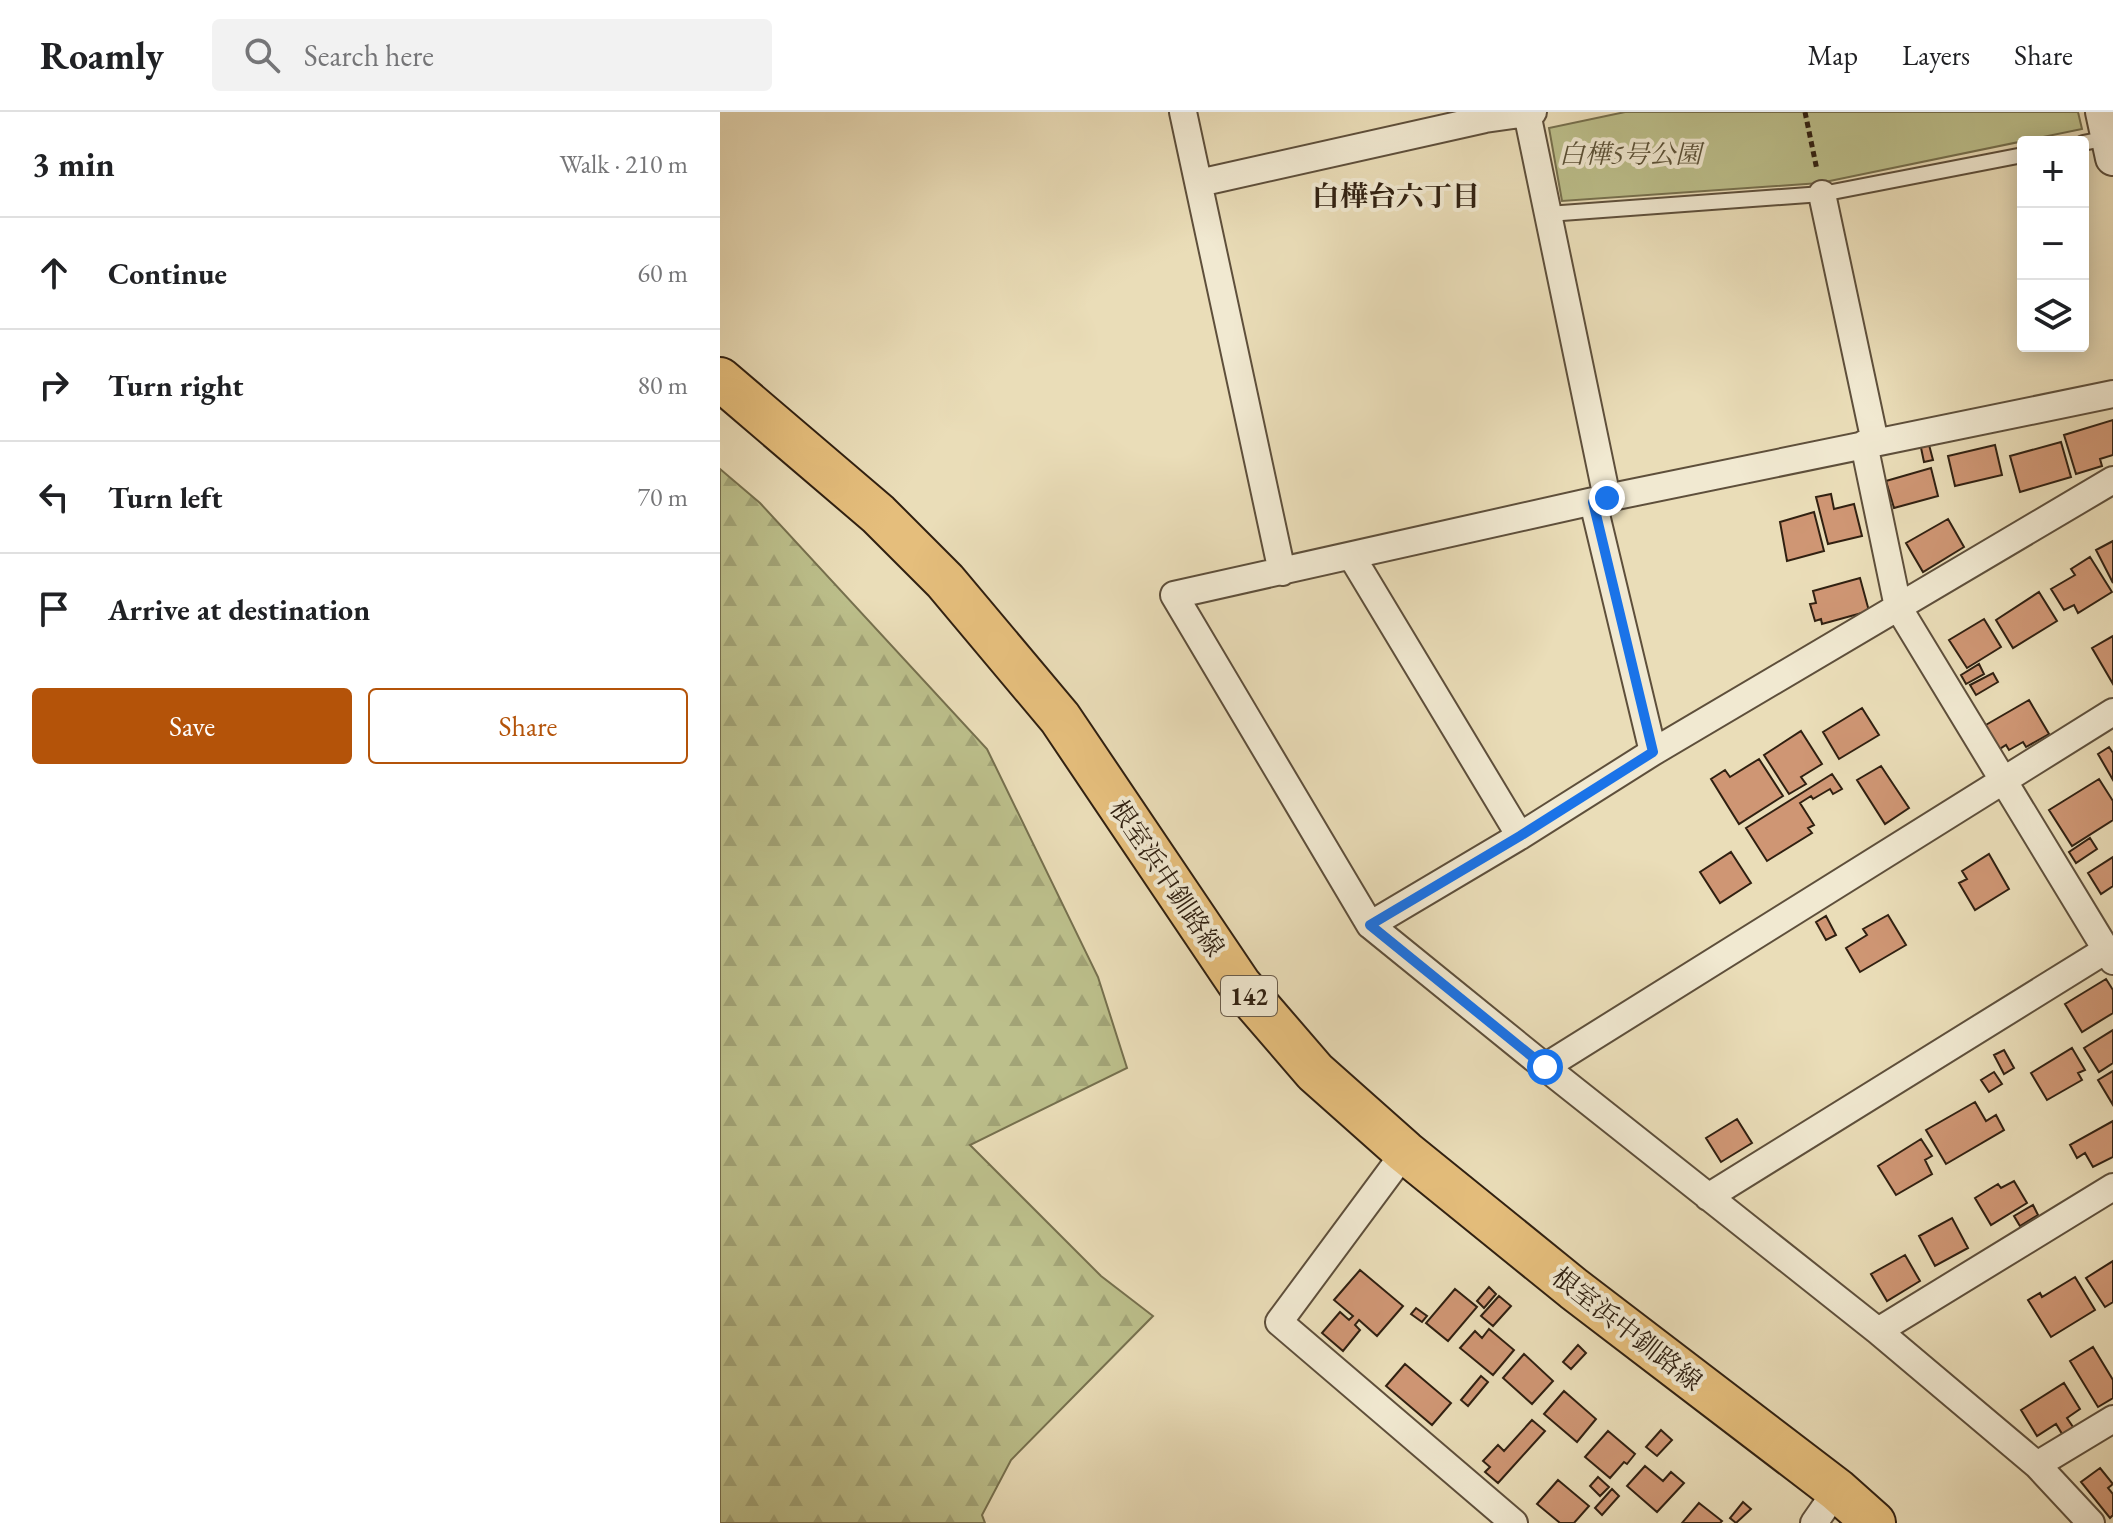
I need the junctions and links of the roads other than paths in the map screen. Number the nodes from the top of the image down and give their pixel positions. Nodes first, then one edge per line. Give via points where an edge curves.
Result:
1 (1183, 112) edge
2 (1530, 113) edge
3 (1484, 116) edge
4 (2017, 156) edge
5 (1199, 183) junction
6 (1822, 194) junction
7 (1548, 214) junction
8 (720, 379) edge
9 (2113, 394) edge
10 (1870, 443) junction
11 (2113, 480) edge
12 (1600, 500) junction
13 (1352, 557) junction
14 (1282, 572) junction
15 (1898, 607) junction
16 (2113, 712) edge
17 (1653, 752) junction
18 (2004, 781) junction
19 (1520, 836) junction
20 (1370, 925) junction
21 (2110, 956) edge
22 (1545, 1067) junction
23 (1405, 1152) junction
24 (2113, 1187) edge
25 (1708, 1197) junction
26 (1878, 1331) junction
27 (2113, 1419) edge
28 (2037, 1465) junction
29 (1826, 1506) edge
30 (1514, 1523) edge
31 (1874, 1523) edge
32 (2091, 1523) edge

1 - 5 street
2 - 3 street
2 - 7 street
3 - 5 street
4 - 6 lane
5 - 14 street
6 - 7 lane
6 - 10 street
7 - 12 street
8 - 23 main road, 根室浜中釧路線 / 142 via 878,514 945,581 1060,718 1240,985 1315,1072
9 - 10 street
10 - 12 street
10 - 15 street
11 - 15 street
12 - 13 street
12 - 17 street
13 - 14 street
13 - 19 street
14 - 20 street via 1174,595
15 - 17 street
15 - 18 street
16 - 18 street
17 - 19 street
18 - 21 street
18 - 22 street
19 - 20 street
20 - 22 street
21 - 25 street
22 - 25 street
23 - 29 main road, 根室浜中釧路線 / 142
23 - 30 street via 1279,1322
24 - 26 street
25 - 26 street
26 - 28 street
27 - 28 street
28 - 32 street
29 - 31 main road, 根室浜中釧路線 / 142

